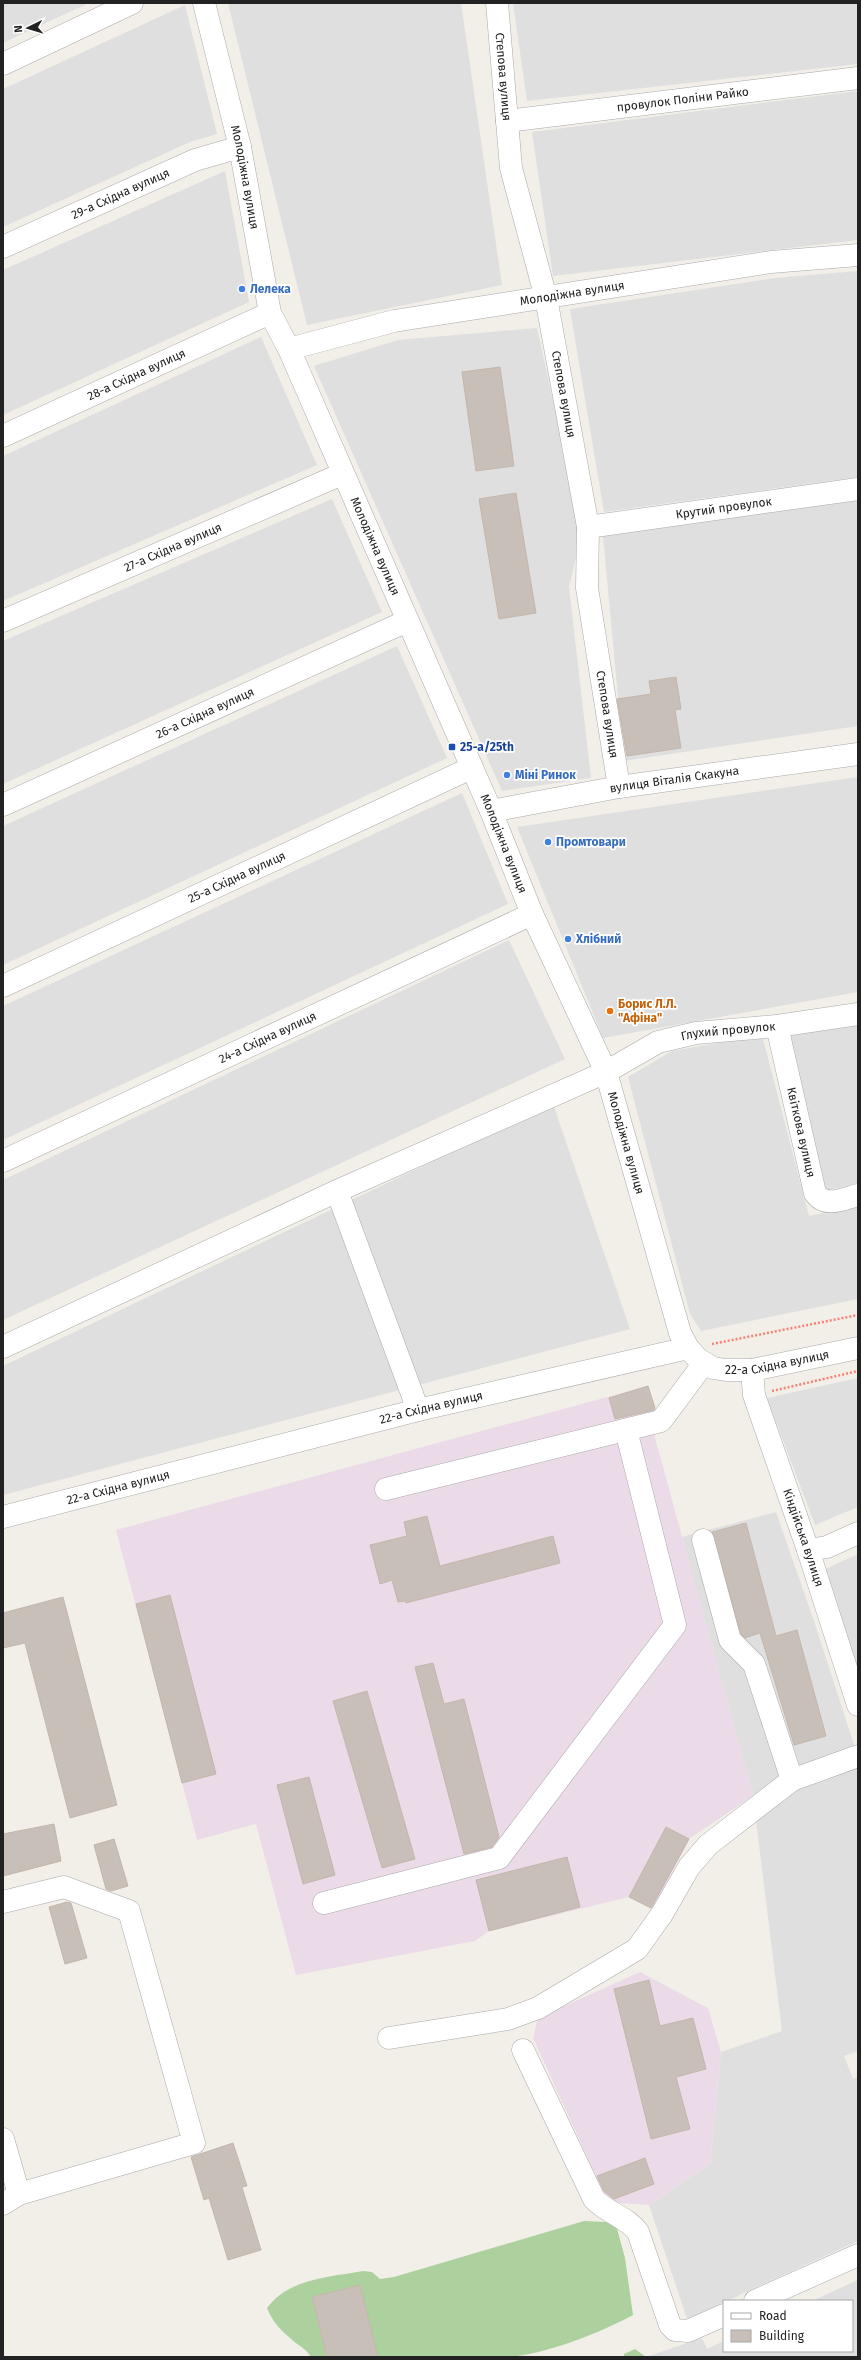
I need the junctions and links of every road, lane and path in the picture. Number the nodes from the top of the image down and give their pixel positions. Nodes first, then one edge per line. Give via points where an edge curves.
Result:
1 (132, 3) edge
2 (204, 3) edge
3 (497, 3) edge
4 (3, 64) edge
5 (858, 78) edge
6 (507, 121) junction
7 (240, 147) junction
8 (3, 247) edge
9 (858, 255) edge
10 (546, 298) junction
11 (270, 313) junction
12 (288, 349) junction
13 (3, 436) edge
14 (342, 474) junction
15 (858, 489) edge
16 (588, 527) junction
17 (3, 621) edge
18 (407, 621) junction
19 (858, 754) edge
20 (471, 768) junction
21 (619, 787) junction
22 (3, 805) edge
23 (491, 811) junction
24 (532, 914) junction
25 (3, 986) edge
26 (858, 1014) edge
27 (777, 1026) junction
28 (606, 1072) junction
29 (3, 1161) edge
30 (337, 1191) junction
31 (858, 1195) edge
32 (858, 1315) edge
33 (3, 1347) edge
34 (688, 1348) junction
35 (858, 1348) edge
36 (704, 1363) junction
37 (752, 1370) junction
38 (858, 1371) edge
39 (754, 1395) junction
40 (418, 1410) junction
41 (626, 1430) junction
42 (386, 1489) dead end
43 (3, 1517) edge
44 (858, 1533) edge
45 (703, 1540) dead end
46 (808, 1550) junction
47 (858, 1705) edge
48 (858, 1756) edge
49 (792, 1780) junction
50 (3, 1902) edge
51 (324, 1903) dead end
52 (389, 2038) dead end
53 (523, 2050) dead end
54 (3, 2139) edge
55 (11, 2199) edge
56 (858, 2255) edge
57 (757, 2300) edge
58 (723, 2315) edge

1 - 4 street
2 - 7 street, Молодіжна вулиця
3 - 6 street, Степова вулиця
5 - 6 street, провулок Поліни Райко
6 - 10 street, Степова вулиця via 511,168
7 - 8 street, 29-а Східна вулиця via 195,160
7 - 11 street, Молодіжна вулиця
9 - 10 street, Молодіжна вулиця via 771,262
10 - 12 street, Молодіжна вулиця via 394,321
10 - 16 street, Степова вулиця
11 - 12 street, Молодіжна вулиця
11 - 13 street, 28-а Східна вулиця
12 - 14 street, Молодіжна вулиця
14 - 17 street, 27-а Східна вулиця
14 - 18 street, Молодіжна вулиця
15 - 16 street, Крутий провулок
16 - 21 street, Степова вулиця via 587,588
18 - 20 street, Молодіжна вулиця
18 - 22 street, 26-а Східна вулиця
19 - 21 street, вулиця Віталія Скакуна
20 - 23 street, Молодіжна вулиця
20 - 25 street, 25-а Східна вулиця
21 - 23 street, вулиця Віталія Скакуна
23 - 24 street, Молодіжна вулиця
24 - 28 street, Молодіжна вулиця
24 - 29 street, 24-а Східна вулиця
26 - 27 street, Глухий провулок
27 - 28 street, Глухий провулок via 675,1037 658,1042
27 - 31 street, Квіткова вулиця via 815,1193 827,1202
28 - 30 street, Глухий провулок
28 - 34 street, Молодіжна вулиця via 680,1333
30 - 33 street, Глухий провулок
30 - 40 street
32 - 34 path
34 - 36 street, 22-а Східна вулиця
34 - 40 street, 22-а Східна вулиця
35 - 37 street, 22-а Східна вулиця
36 - 37 street, 22-а Східна вулиця via 726,1370
36 - 41 street via 661,1421
37 - 39 street, Кіндійська вулиця
38 - 39 path
39 - 46 street, Кіндійська вулиця
40 - 43 street, 22-а Східна вулиця
41 - 42 street
41 - 51 street via 675,1625 499,1858
44 - 46 street via 827,1546
45 - 49 street via 730,1640 754,1664
46 - 47 street, Кіндійська вулиця
48 - 49 street
49 - 52 street via 708,1845 689,1867 662,1914 637,1949 538,2008 508,2019
50 - 55 street via 64,1887 129,1911 194,2143
53 - 58 street via 587,2187 600,2206 632,2224 638,2232 670,2325 675,2330 688,2331
54 - 55 street
56 - 57 street

